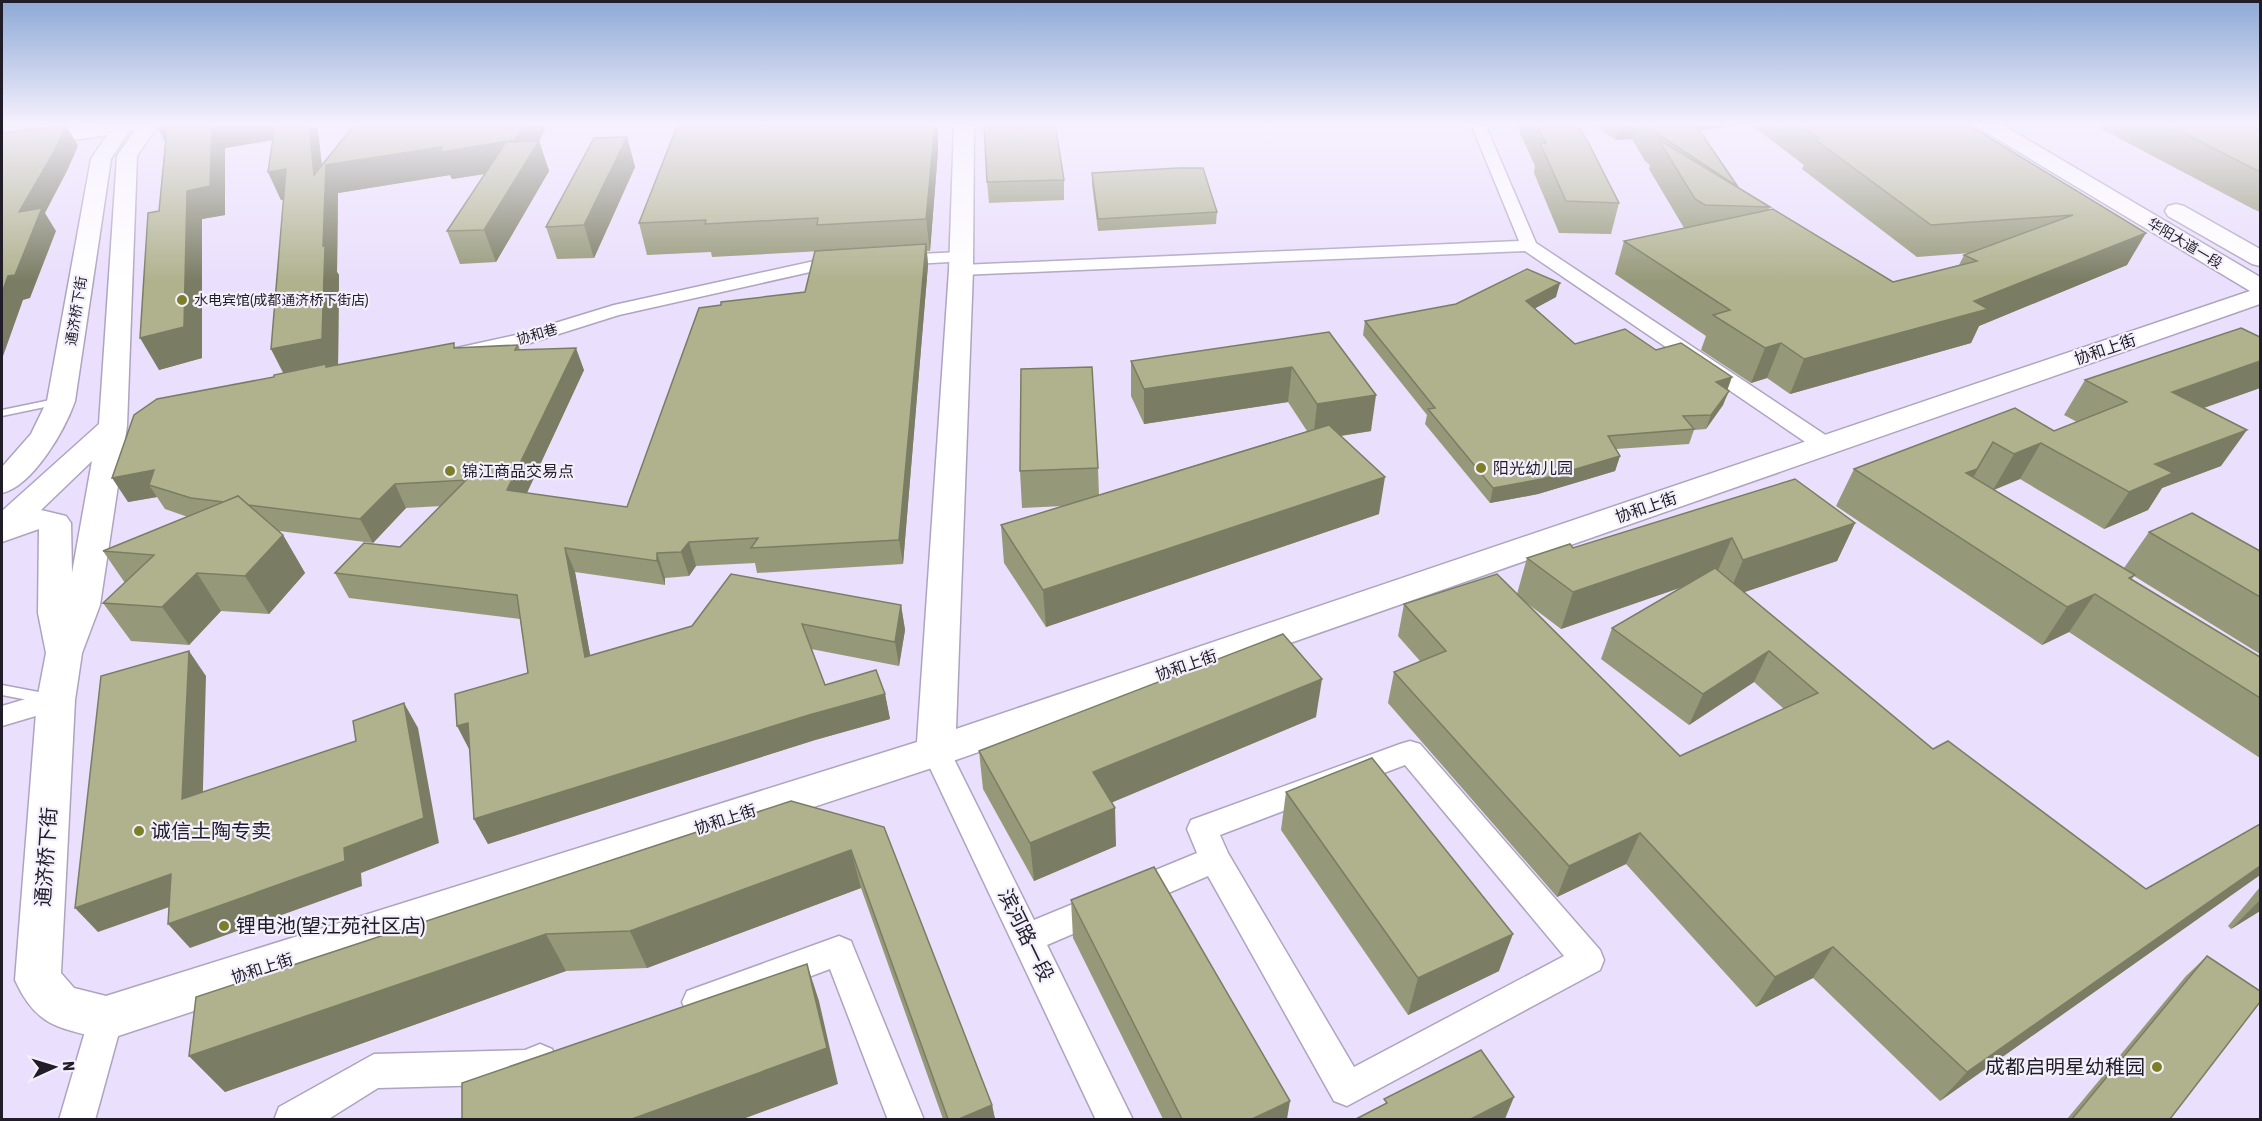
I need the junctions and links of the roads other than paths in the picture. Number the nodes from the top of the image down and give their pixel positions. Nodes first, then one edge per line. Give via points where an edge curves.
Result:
1 (97, 176) edge
2 (127, 176) edge
3 (963, 176) edge
4 (1500, 176) edge
5 (2074, 176) edge
6 (2113, 176) edge
7 (2135, 189) dead end
8 (2156, 201) dead end
9 (1529, 246) junction
10 (2260, 259) edge
11 (962, 264) junction
12 (2260, 287) edge
13 (2260, 296) edge
14 (441, 357) edge
15 (61, 400) junction
16 (2, 413) edge
17 (124, 423) junction
18 (1825, 445) junction
19 (38, 446) junction
20 (2, 465) edge
21 (2, 484) edge
22 (2, 530) edge
23 (64, 653) junction
24 (2, 690) edge
25 (56, 700) junction
26 (2, 716) edge
27 (936, 751) junction
28 (1215, 859) junction
29 (1027, 938) junction
30 (671, 1013) edge
31 (106, 1018) junction
32 (570, 1050) edge
33 (77, 1119) edge
34 (292, 1119) edge
35 (906, 1119) edge
36 (1115, 1119) edge

1 - 15 street, 通济桥下街
2 - 17 street, 通济桥下街
3 - 11 street
4 - 9 street
5 - 12 street, 华阳大道一段
6 - 7 street
8 - 10 street, 华阳大道一段
9 - 11 street, 协和巷
9 - 18 street
11 - 14 street, 协和巷 via 828,263 625,309 520,340
11 - 27 street
13 - 18 street, 协和上街
15 - 16 lane
15 - 19 street, 通济桥下街 via 56,417
17 - 22 street, 通济桥下街
17 - 23 street, 通济桥下街 via 84,605
18 - 27 street, 协和上街
19 - 20 street
19 - 21 street, 通济桥下街
22 - 23 street, 通济桥下街 via 33,518 55,523 55,613
23 - 25 street, 通济桥下街
24 - 25 lane
25 - 26 street
25 - 31 street, 通济桥下街 via 38,980 60,1006
27 - 29 street, 滨河路一段
27 - 31 street, 协和上街
28 - 28 street via 1202,829 1410,752 1588,960 1347,1089
28 - 29 street
29 - 36 street, 滨河路一段
30 - 35 street via 838,951
31 - 33 street
32 - 34 street via 526,1067 374,1071

